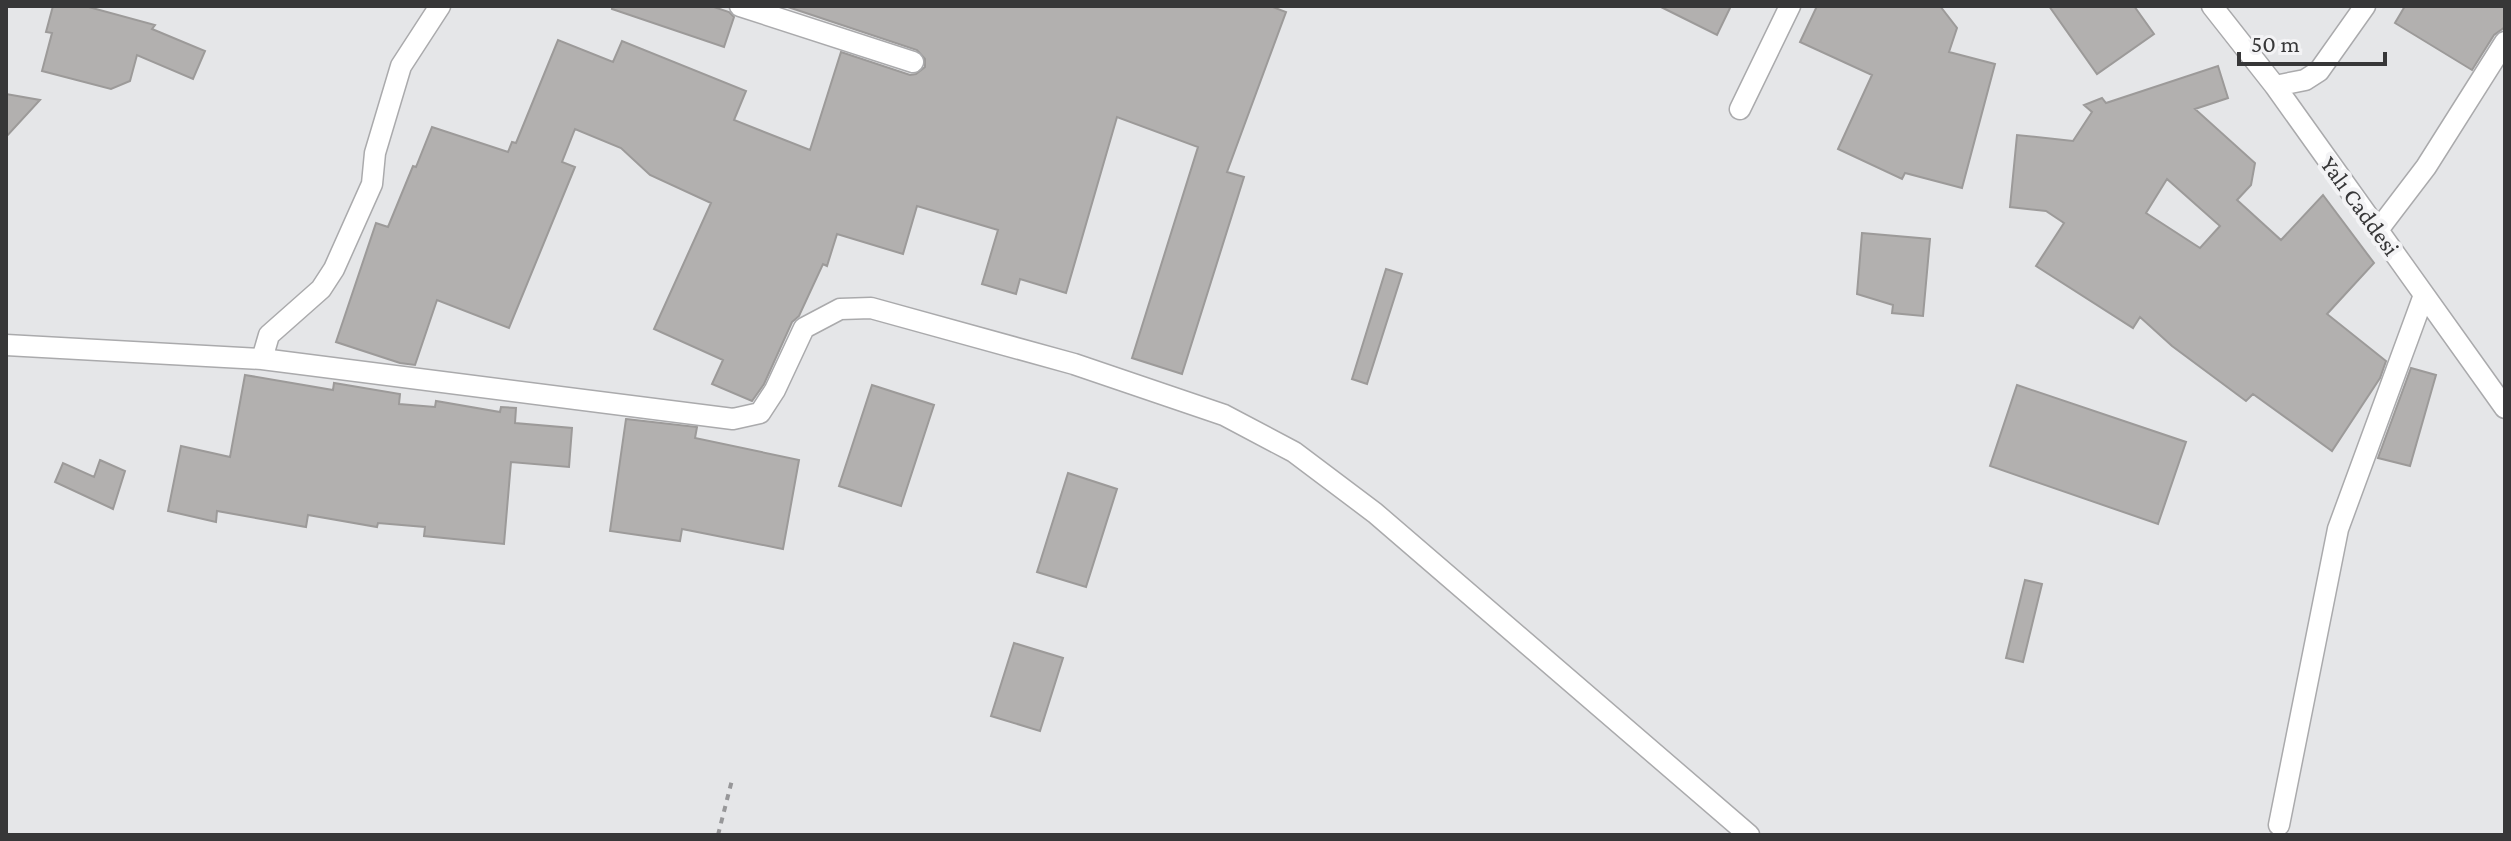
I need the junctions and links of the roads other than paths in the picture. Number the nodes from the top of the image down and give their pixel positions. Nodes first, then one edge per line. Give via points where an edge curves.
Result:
1 (440, 6) edge
2 (740, 6) edge
3 (1790, 6) edge
4 (2212, 6) edge
5 (2365, 6) edge
6 (2505, 42) edge
7 (913, 62) dead end
8 (2275, 86) junction
9 (1740, 109) dead end
10 (2378, 230) junction
11 (2424, 295) junction
12 (6, 345) edge
13 (262, 359) junction
14 (2505, 408) edge
15 (2279, 825) dead end
16 (1749, 835) edge

1 - 13 street via 401,66 375,153 372,184 334,269 321,289 269,335
2 - 7 street
3 - 9 street
4 - 8 street, Yalı Caddesi
5 - 8 street via 2319,71 2305,80
6 - 10 street via 2426,167
8 - 10 street, Yalı Caddesi
10 - 11 street, Yalı Caddesi
11 - 14 street, Yalı Caddesi
11 - 15 street via 2338,529
12 - 13 street
13 - 16 street via 733,419 760,413 804,328 840,309 871,308 1074,364 1224,415 1294,452 1375,513

